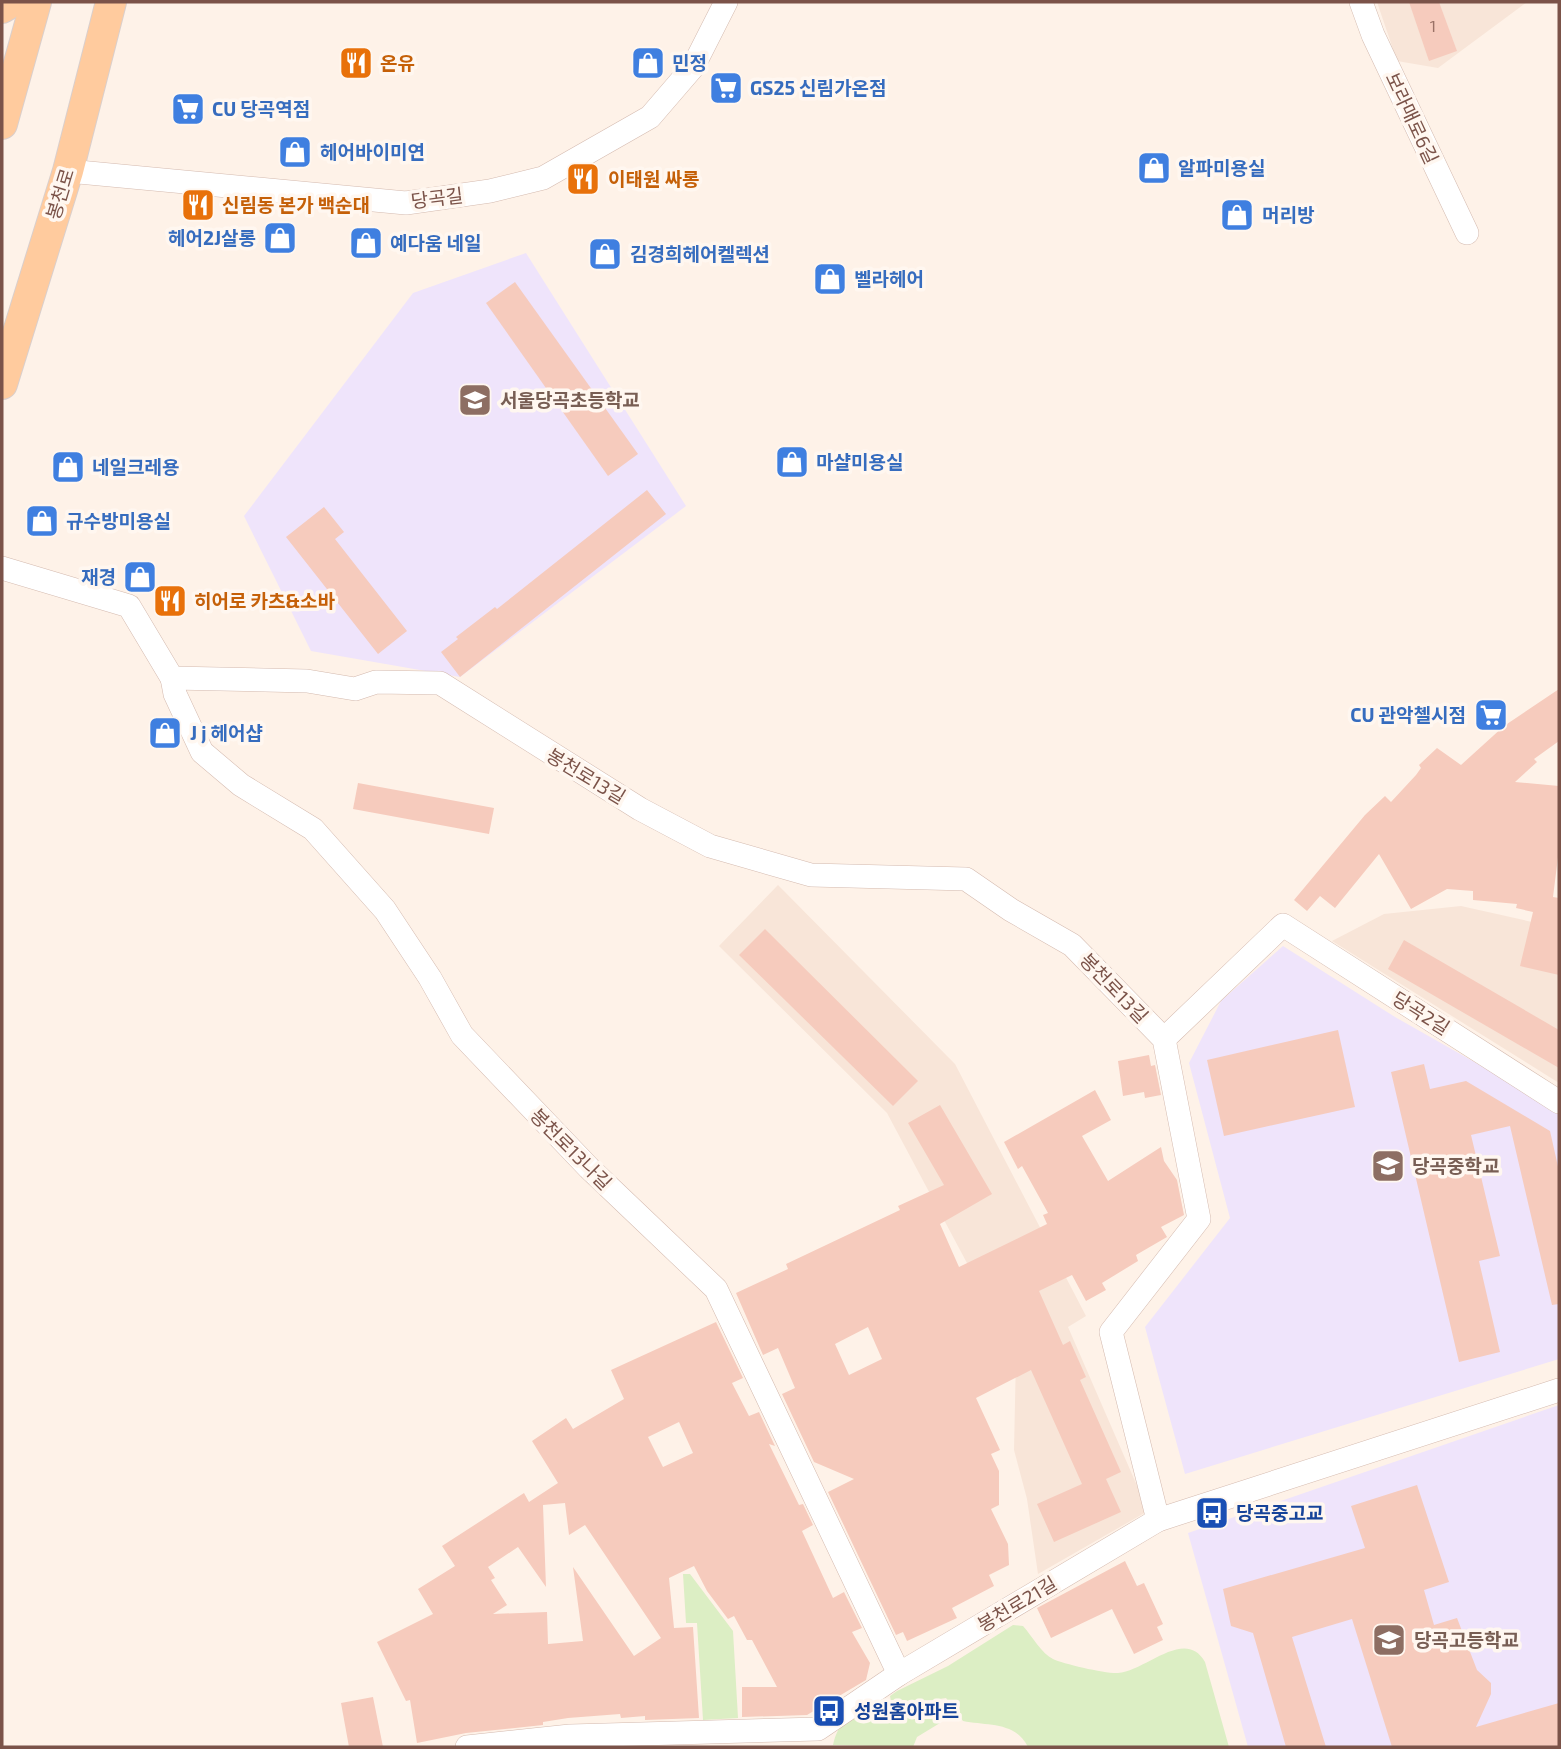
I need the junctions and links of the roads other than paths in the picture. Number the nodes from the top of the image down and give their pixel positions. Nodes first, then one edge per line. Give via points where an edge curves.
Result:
1 (12, 2) edge
2 (36, 2) edge
3 (111, 2) edge
4 (726, 2) edge
5 (1361, 2) edge
6 (2, 8) edge
7 (2, 124) edge
8 (68, 171) junction
9 (1467, 233) dead end
10 (2, 384) edge
11 (2, 568) edge
12 (172, 678) junction
13 (1283, 925) joint
14 (1164, 1040) junction
15 (1559, 1102) edge
16 (1559, 1390) edge
17 (1158, 1520) junction
18 (899, 1674) junction
19 (467, 1747) edge

1 - 6 main road
2 - 7 main road
3 - 8 main road, 봉천로
4 - 8 street, 당곡길 via 693,67 650,117 543,178 516,185 406,203
5 - 9 street, 보라매로6길
8 - 10 main road, 봉천로
11 - 12 street via 129,606
12 - 14 street, 봉천로13길 via 307,681 355,689 376,681 440,683 640,809 710,846 811,875 966,879 1072,946
12 - 18 street, 봉천로13나길 via 202,752 241,785 313,829 385,910 462,1035 589,1168 716,1289
13 - 14 street, 봉천로13길
13 - 15 street, 당곡2길
14 - 17 street, 봉천로13길 via 1199,1219 1111,1332
16 - 17 street, 봉천로21길
17 - 18 street, 봉천로21길
18 - 19 street, 봉천로21길 via 818,1729 570,1736

